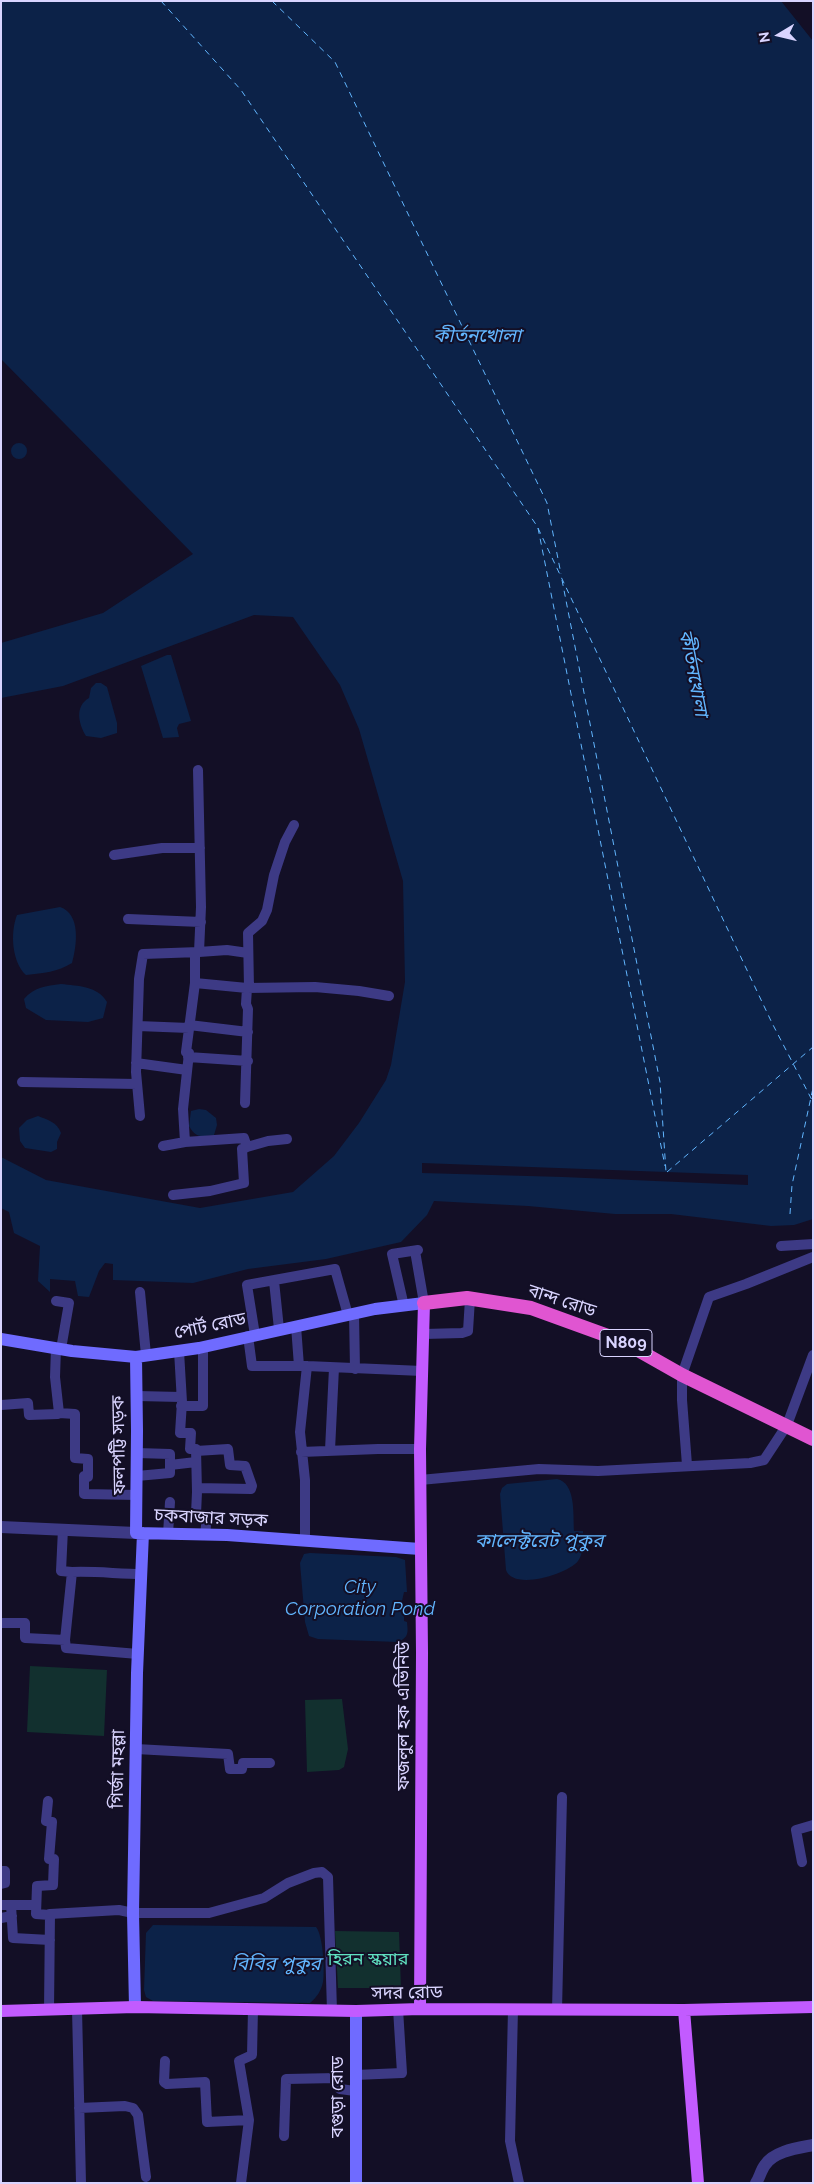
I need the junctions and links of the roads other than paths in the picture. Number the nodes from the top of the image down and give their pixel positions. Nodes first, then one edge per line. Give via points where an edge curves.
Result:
1 (198, 770) dead end
2 (294, 825) dead end
3 (200, 848) junction
4 (114, 855) dead end
5 (128, 919) dead end
6 (201, 922) junction
7 (197, 952) junction
8 (248, 953) junction
9 (195, 983) junction
10 (248, 988) junction
11 (389, 996) dead end
12 (138, 1026) junction
13 (189, 1027) junction
14 (248, 1032) junction
15 (188, 1057) junction
16 (248, 1061) junction
17 (136, 1063) junction
18 (187, 1070) junction
19 (22, 1082) dead end
20 (137, 1084) junction
21 (245, 1103) dead end
22 (140, 1116) dead end
23 (287, 1139) dead end
24 (185, 1142) junction
25 (163, 1146) dead end
26 (247, 1148) junction
27 (173, 1195) dead end
28 (813, 1244) edge
29 (781, 1246) dead end
30 (813, 1258) edge
31 (274, 1281) junction
32 (140, 1292) dead end
33 (470, 1299) junction
34 (56, 1302) dead end
35 (424, 1304) junction
36 (404, 1306) junction
37 (351, 1314) junction
38 (296, 1326) junction
39 (279, 1329) junction
40 (424, 1334) junction
41 (251, 1336) junction
42 (1, 1339) edge
43 (203, 1347) junction
44 (58, 1349) junction
45 (179, 1351) junction
46 (813, 1355) edge
47 (141, 1356) junction
48 (303, 1366) junction
49 (334, 1368) junction
50 (355, 1369) junction
51 (422, 1371) junction
52 (682, 1375) junction
53 (136, 1396) junction
54 (181, 1402) junction
55 (1, 1405) edge
56 (59, 1412) junction
57 (787, 1425) junction
58 (813, 1439) edge
59 (420, 1449) junction
60 (330, 1450) junction
61 (301, 1452) junction
62 (138, 1453) junction
63 (196, 1456) junction
64 (170, 1465) junction
65 (687, 1465) junction
66 (137, 1476) junction
67 (420, 1480) junction
68 (196, 1488) junction
69 (138, 1494) junction
70 (170, 1502) dead end
71 (1, 1527) edge
72 (63, 1530) junction
73 (140, 1533) junction
74 (168, 1534) junction
75 (205, 1535) junction
76 (305, 1541) junction
77 (420, 1549) junction
78 (72, 1572) junction
79 (142, 1574) junction
80 (1, 1623) edge
81 (65, 1640) junction
82 (138, 1654) junction
83 (136, 1749) junction
84 (270, 1762) dead end
85 (562, 1797) dead end
86 (48, 1801) dead end
87 (813, 1825) edge
88 (802, 1862) dead end
89 (1, 1871) edge
90 (1, 1884) edge
91 (36, 1904) junction
92 (6, 1905) edge
93 (133, 1913) junction
94 (50, 1915) junction
95 (12, 1916) junction
96 (1, 1918) edge
97 (50, 1940) junction
98 (135, 2007) junction
99 (813, 2007) edge
100 (77, 2009) junction
101 (253, 2009) junction
102 (398, 2009) junction
103 (420, 2009) junction
104 (514, 2009) junction
105 (49, 2010) junction
106 (557, 2010) junction
107 (684, 2010) junction
108 (1, 2011) edge
109 (332, 2011) junction
110 (356, 2011) junction
111 (165, 2061) dead end
112 (355, 2075) junction
113 (355, 2090) junction
114 (79, 2108) junction
115 (249, 2120) junction
116 (284, 2136) dead end
117 (813, 2145) edge
118 (146, 2177) dead end
119 (81, 2183) edge
120 (241, 2183) edge
121 (356, 2183) edge
122 (519, 2183) edge
123 (698, 2183) edge
124 (756, 2183) edge

1 - 3 street
2 - 8 street via 274,875 267,910 262,921 248,932
3 - 4 street via 162,848
3 - 6 street
5 - 6 street
6 - 7 street
7 - 8 street via 227,950
7 - 9 street
7 - 12 street via 143,954
8 - 10 street
9 - 10 street
9 - 13 street
10 - 11 street via 315,987
10 - 14 street
12 - 13 street
12 - 17 street
13 - 14 street
13 - 15 street
14 - 16 street
15 - 16 street
15 - 18 street
16 - 21 street
17 - 18 street
17 - 20 street
18 - 24 street via 183,1109
19 - 20 street
20 - 22 street
23 - 26 street
24 - 25 street
24 - 26 street via 244,1138
26 - 27 street via 242,1149 244,1183
28 - 29 street
30 - 52 street via 709,1297
31 - 37 street via 335,1269
31 - 39 street
31 - 41 street via 247,1284
32 - 47 street
33 - 35 highway, বান্দ রোড / N809
33 - 40 street via 468,1331
33 - 52 highway, বান্দ রোড / N809 via 531,1308 622,1341
34 - 44 street via 69,1303
35 - 36 main road, পোর্ট রোড
35 - 36 street via 416,1250 392,1254
35 - 40 main road, ফজলুল হক এভিনিউ
36 - 37 main road, পোর্ট রোড
37 - 38 main road, পোর্ট রোড
37 - 50 street
38 - 39 main road, পোর্ট রোড
38 - 48 street
39 - 41 main road, পোর্ট রোড
40 - 51 main road, ফজলুল হক এভিনিউ
41 - 43 main road, পোর্ট রোড
41 - 48 street via 252,1366
42 - 44 main road, পোর্ট রোড
43 - 45 main road, পোর্ট রোড
43 - 54 street via 203,1406
44 - 47 main road, পোর্ট রোড
44 - 56 street via 55,1377
45 - 47 main road, পোর্ট রোড
45 - 54 street
46 - 57 street
47 - 53 main road, ফলপট্টি সড়ক
48 - 49 street
48 - 61 street
49 - 50 street
49 - 60 street
50 - 51 street
51 - 59 main road, ফজলুল হক এভিনিউ
52 - 57 highway, বান্দ রোড / N809
52 - 65 street
53 - 54 street
53 - 62 main road, ফলপট্টি সড়ক
54 - 63 street via 180,1433 191,1433 190,1448 196,1449
55 - 56 street via 28,1403 29,1415
56 - 69 street via 75,1414 75,1458 88,1459 84,1494
57 - 58 highway, বান্দ রোড / N809
57 - 65 street via 764,1460
59 - 60 street
59 - 67 main road, ফজলুল হক এভিনিউ
60 - 61 street
61 - 76 street via 305,1480
62 - 64 street via 170,1454
62 - 66 main road, ফলপট্টি সড়ক
63 - 64 street
63 - 68 street
63 - 68 street via 228,1449 230,1465 245,1466 252,1486
64 - 66 street via 170,1473
65 - 67 street via 598,1471 539,1469
66 - 69 main road, ফলপট্টি সড়ক
67 - 77 main road, ফজলুল হক এভিনিউ
68 - 75 street via 196,1514 206,1516
69 - 73 main road, ফলপট্টি সড়ক
70 - 74 street
71 - 72 street, চকবাজার সড়ক
72 - 73 street, চকবাজার সড়ক
72 - 78 street via 61,1571
73 - 74 main road, চকবাজার সড়ক
73 - 79 main road, গির্জা মহল্লা
74 - 75 main road, চকবাজার সড়ক
75 - 76 main road, চকবাজার সড়ক
76 - 77 main road, চকবাজার সড়ক
77 - 103 main road, ফজলুল হক এভিনিউ
78 - 79 street
78 - 81 street
79 - 82 main road, গির্জা মহল্লা
80 - 81 street via 25,1623 25,1638
81 - 82 street via 66,1648
82 - 83 main road, গির্জা মহল্লা
83 - 84 street via 228,1754 230,1769 242,1769 243,1763
83 - 93 main road, গির্জা মহল্লা
85 - 106 street
86 - 91 street via 46,1821 52,1822 49,1860 54,1859 53,1885 37,1886
87 - 88 street via 796,1830
89 - 90 street via 5,1871 4,1884
91 - 92 street
91 - 94 street via 36,1914
92 - 95 street
93 - 94 street via 119,1910
93 - 98 main road, গির্জা মহল্লা
93 - 109 street via 209,1914 264,1898 288,1883 322,1872 326,1874
94 - 97 street
95 - 96 street
95 - 97 street via 13,1938
97 - 105 street
98 - 100 main road, সদর রোড
98 - 101 main road, সদর রোড
99 - 107 main road, সদর রোড
100 - 105 main road, সদর রোড
100 - 114 street
101 - 109 main road, সদর রোড
101 - 115 street via 252,2055 239,2061
102 - 103 main road, সদর রোড
102 - 110 main road, সদর রোড
102 - 112 street via 402,2073
103 - 104 main road, সদর রোড
104 - 106 main road, সদর রোড
104 - 122 street via 510,2141
105 - 108 main road, সদর রোড
106 - 107 main road, সদর রোড
107 - 123 main road
109 - 110 main road, সদর রোড
110 - 112 main road, বগুড়া রোড
111 - 115 street via 164,2082 167,2084 205,2082 207,2122
112 - 113 main road, বগুড়া রোড
113 - 116 street via 340,2089 337,2078 286,2079
113 - 121 main road, বগুড়া রোড
114 - 118 street via 133,2108 138,2115
114 - 119 street
115 - 120 street
117 - 124 street via 774,2157 765,2164

